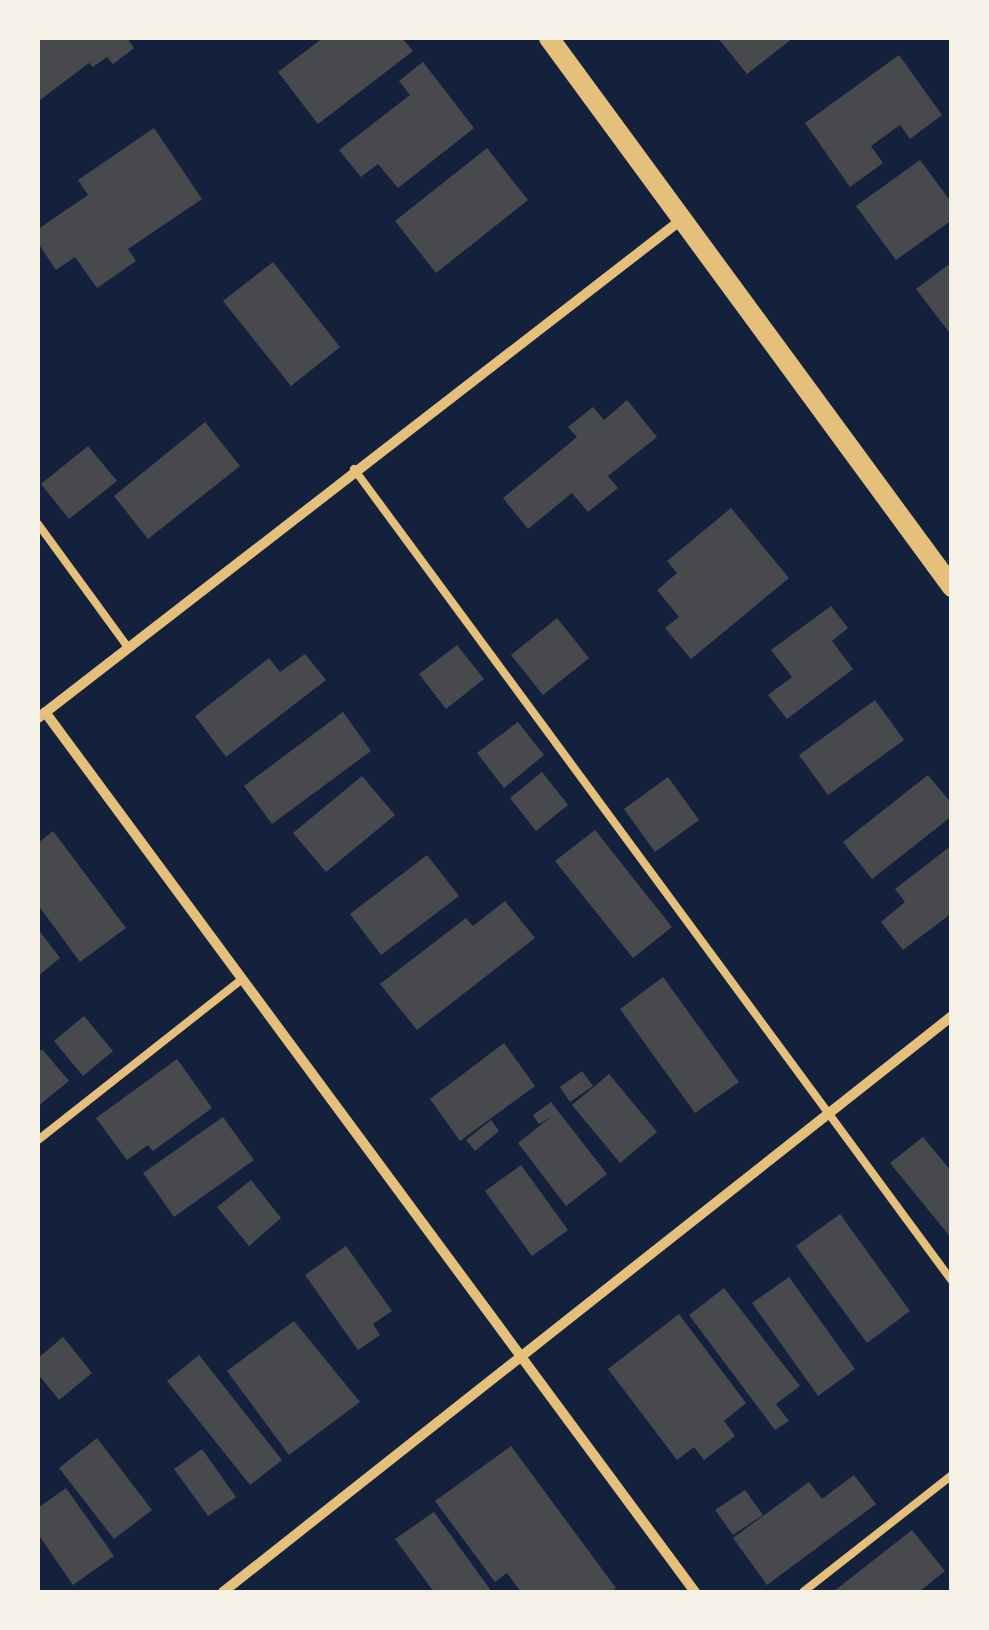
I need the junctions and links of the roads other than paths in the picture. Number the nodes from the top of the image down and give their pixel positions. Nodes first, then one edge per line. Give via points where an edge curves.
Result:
1 (549, 38) edge
2 (681, 220) junction
3 (354, 469) junction
4 (38, 524) edge
5 (952, 587) edge
6 (127, 646) junction
7 (41, 715) edge
8 (241, 980) junction
9 (952, 1016) edge
10 (831, 1112) junction
11 (38, 1140) edge
12 (952, 1280) edge
13 (520, 1355) junction
14 (952, 1475) edge
15 (223, 1592) edge
16 (694, 1592) edge
17 (803, 1592) edge

1 - 2 main road
2 - 3 street
2 - 5 main road
3 - 6 street
3 - 10 lane
4 - 6 lane
6 - 7 street
7 - 8 street
8 - 11 lane
8 - 13 street
9 - 10 street
10 - 12 lane
10 - 13 street
13 - 15 street
13 - 16 street
14 - 17 lane

